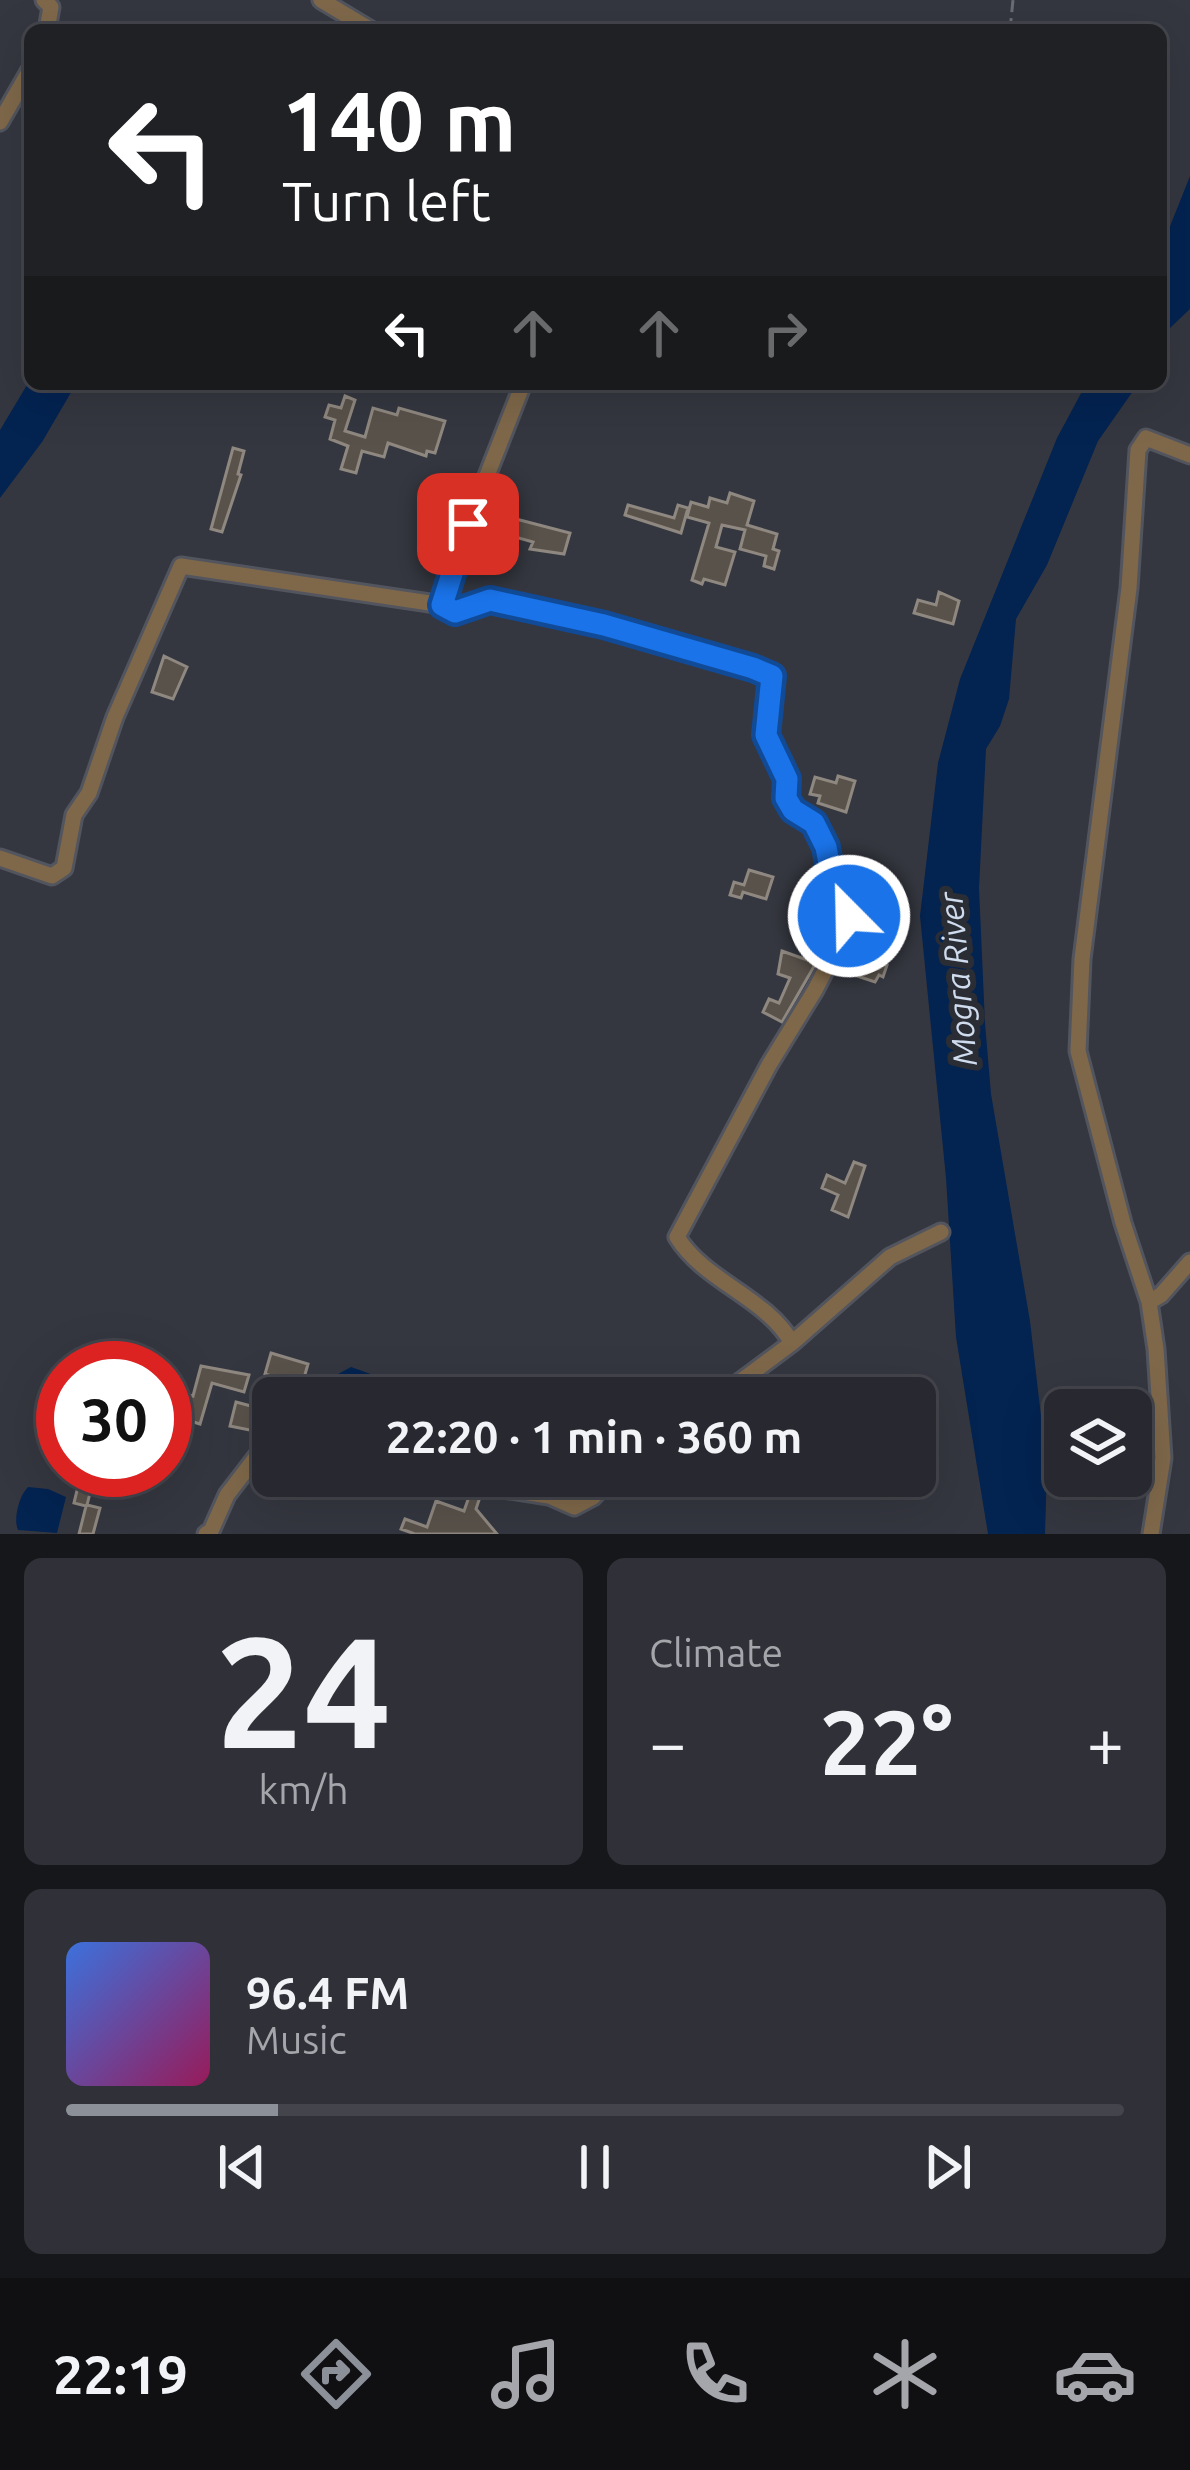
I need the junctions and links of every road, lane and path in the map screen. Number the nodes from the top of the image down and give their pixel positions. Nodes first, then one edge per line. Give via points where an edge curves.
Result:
1 (322, 0) edge
2 (361, 24) edge
3 (24, 80) edge
4 (0, 122) edge
5 (521, 390) edge
6 (1190, 455) edge
7 (442, 605) junction
8 (0, 858) edge
9 (941, 1232) dead end
10 (1190, 1262) edge
11 (1149, 1302) junction
12 (793, 1343) junction
13 (747, 1377) edge
14 (252, 1459) edge
15 (551, 1497) edge
16 (593, 1497) edge
17 (206, 1534) edge
18 (1151, 1534) edge

1 - 2 street
3 - 4 street
5 - 7 street
6 - 11 street via 1146,438 1138,450 1078,1019 1090,1101
7 - 8 street via 181,566 74,815 62,872 52,876
7 - 12 street via 455,612 490,600 546,611 775,680 766,735 787,779 786,798 814,823 833,885 851,906 815,991 677,1237
9 - 12 street via 890,1258
10 - 11 street
11 - 18 street via 1164,1425
12 - 13 street
14 - 17 street
15 - 16 street via 574,1508

